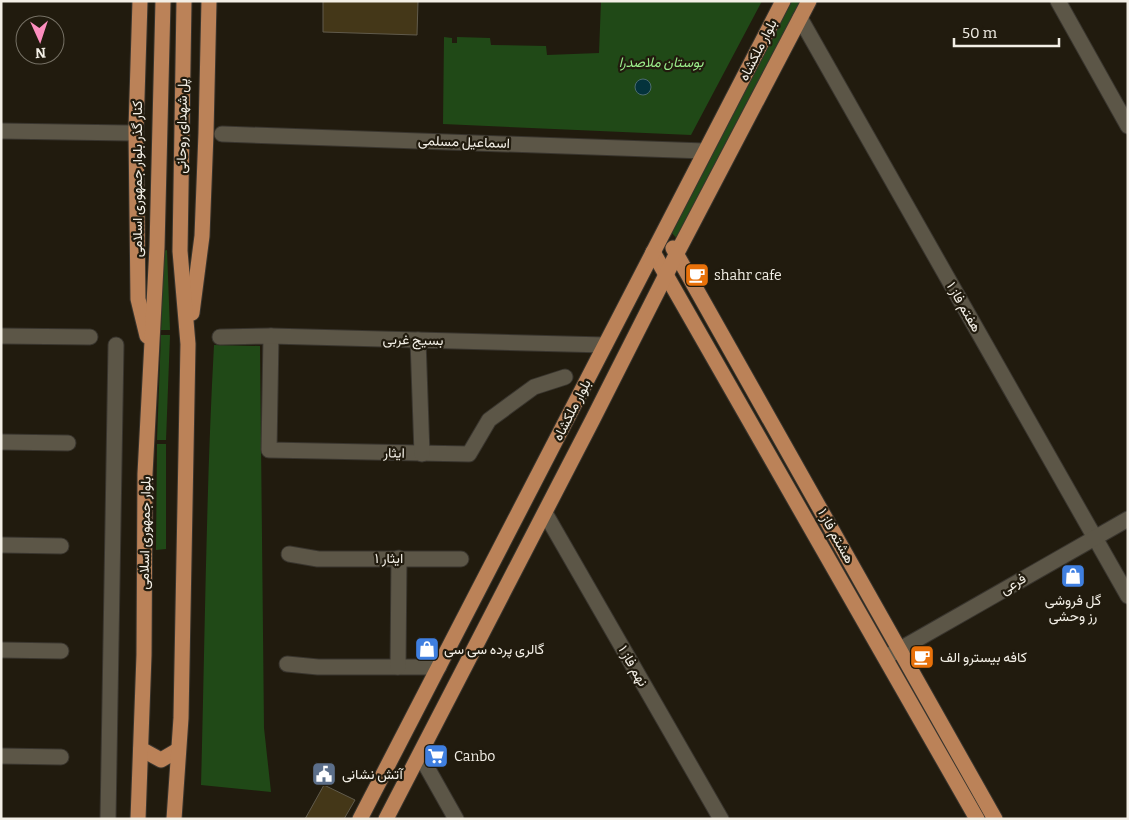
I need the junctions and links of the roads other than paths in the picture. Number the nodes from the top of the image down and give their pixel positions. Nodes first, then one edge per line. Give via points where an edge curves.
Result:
1 (140, 1) edge
2 (163, 1) edge
3 (184, 1) edge
4 (208, 1) edge
5 (783, 1) edge
6 (809, 1) edge
7 (1058, 1) edge
8 (800, 18) junction
9 (1128, 126) edge
10 (1, 131) edge
11 (128, 133) dead end
12 (222, 134) dead end
13 (705, 151) junction
14 (664, 232) junction
15 (157, 247) joint
16 (653, 252) junction
17 (677, 253) junction
18 (666, 274) junction
19 (1, 336) edge
20 (270, 336) junction
21 (90, 337) dead end
22 (220, 337) dead end
23 (418, 340) junction
24 (188, 344) junction
25 (116, 345) dead end
26 (605, 345) junction
27 (151, 355) junction
28 (565, 378) dead end
29 (1, 442) edge
30 (68, 443) dead end
31 (422, 454) junction
32 (545, 513) junction
33 (1128, 519) edge
34 (1095, 538) junction
35 (1, 545) edge
36 (61, 546) dead end
37 (288, 554) dead end
38 (399, 558) junction
39 (461, 559) dead end
40 (1128, 596) edge
41 (899, 649) junction
42 (1, 650) edge
43 (61, 651) dead end
44 (886, 658) junction
45 (287, 664) dead end
46 (398, 667) junction
47 (439, 667) junction
48 (141, 749) junction
49 (178, 750) junction
50 (420, 755) junction
51 (1, 756) edge
52 (61, 757) dead end
53 (108, 819) edge
54 (138, 819) edge
55 (174, 819) edge
56 (360, 819) edge
57 (386, 819) edge
58 (456, 819) edge
59 (721, 819) edge
60 (976, 819) edge
61 (995, 819) edge

1 - 27 main road, کنار گذر بلوار جمهوری اسلامی via 136,129 138,299
2 - 15 main road, پل شهدای روحانی
3 - 24 main road, پل شهدای روحانی via 180,251
4 - 24 main road via 202,236
5 - 13 main road, بلوار ملکشاه
6 - 8 main road, بلوار ملکشاه
7 - 9 street
8 - 17 main road, بلوار ملکشاه
8 - 34 street, هفتم فاز ۱
10 - 11 street
12 - 13 street, اسماعیل مسلمی
13 - 14 main road, بلوار ملکشاه
14 - 16 main road, بلوار ملکشاه
14 - 17 main road, هشتم فاز ۱
15 - 27 main road, بلوار جمهوری اسلامی
16 - 18 main road, هشتم فاز ۱
16 - 26 main road, بلوار ملکشاه
17 - 18 main road, بلوار ملکشاه
17 - 41 main road, هشتم فاز ۱
18 - 32 main road, بلوار ملکشاه
18 - 44 main road, هشتم فاز ۱
19 - 21 street
20 - 22 street, بسیج غربی
20 - 23 street, بسیج غربی
20 - 31 street, ایثار via 269,450
23 - 26 street, بسیج غربی
23 - 31 street
24 - 49 main road
25 - 53 street
26 - 47 main road, بلوار ملکشاه
27 - 48 main road, بلوار جمهوری اسلامی via 145,474
28 - 31 street, ایثار via 534,386 489,420 469,454
29 - 30 street
32 - 50 main road, بلوار ملکشاه
32 - 59 street, نهم فاز ۱
33 - 34 street, فرعی
34 - 40 street, هفتم فاز ۱
34 - 41 street, فرعی
35 - 36 street
37 - 38 street, ایثار ۱ via 318,559
38 - 39 street, ایثار ۱
38 - 46 street
41 - 44 street, فرعی
41 - 61 main road, هشتم فاز ۱
42 - 43 street
44 - 60 main road, هشتم فاز ۱
45 - 46 street
46 - 47 street
47 - 56 main road, بلوار ملکشاه
48 - 49 main road via 161,760
48 - 54 main road, بلوار جمهوری اسلامی
49 - 55 main road
50 - 57 main road, بلوار ملکشاه
50 - 58 street
51 - 52 street

